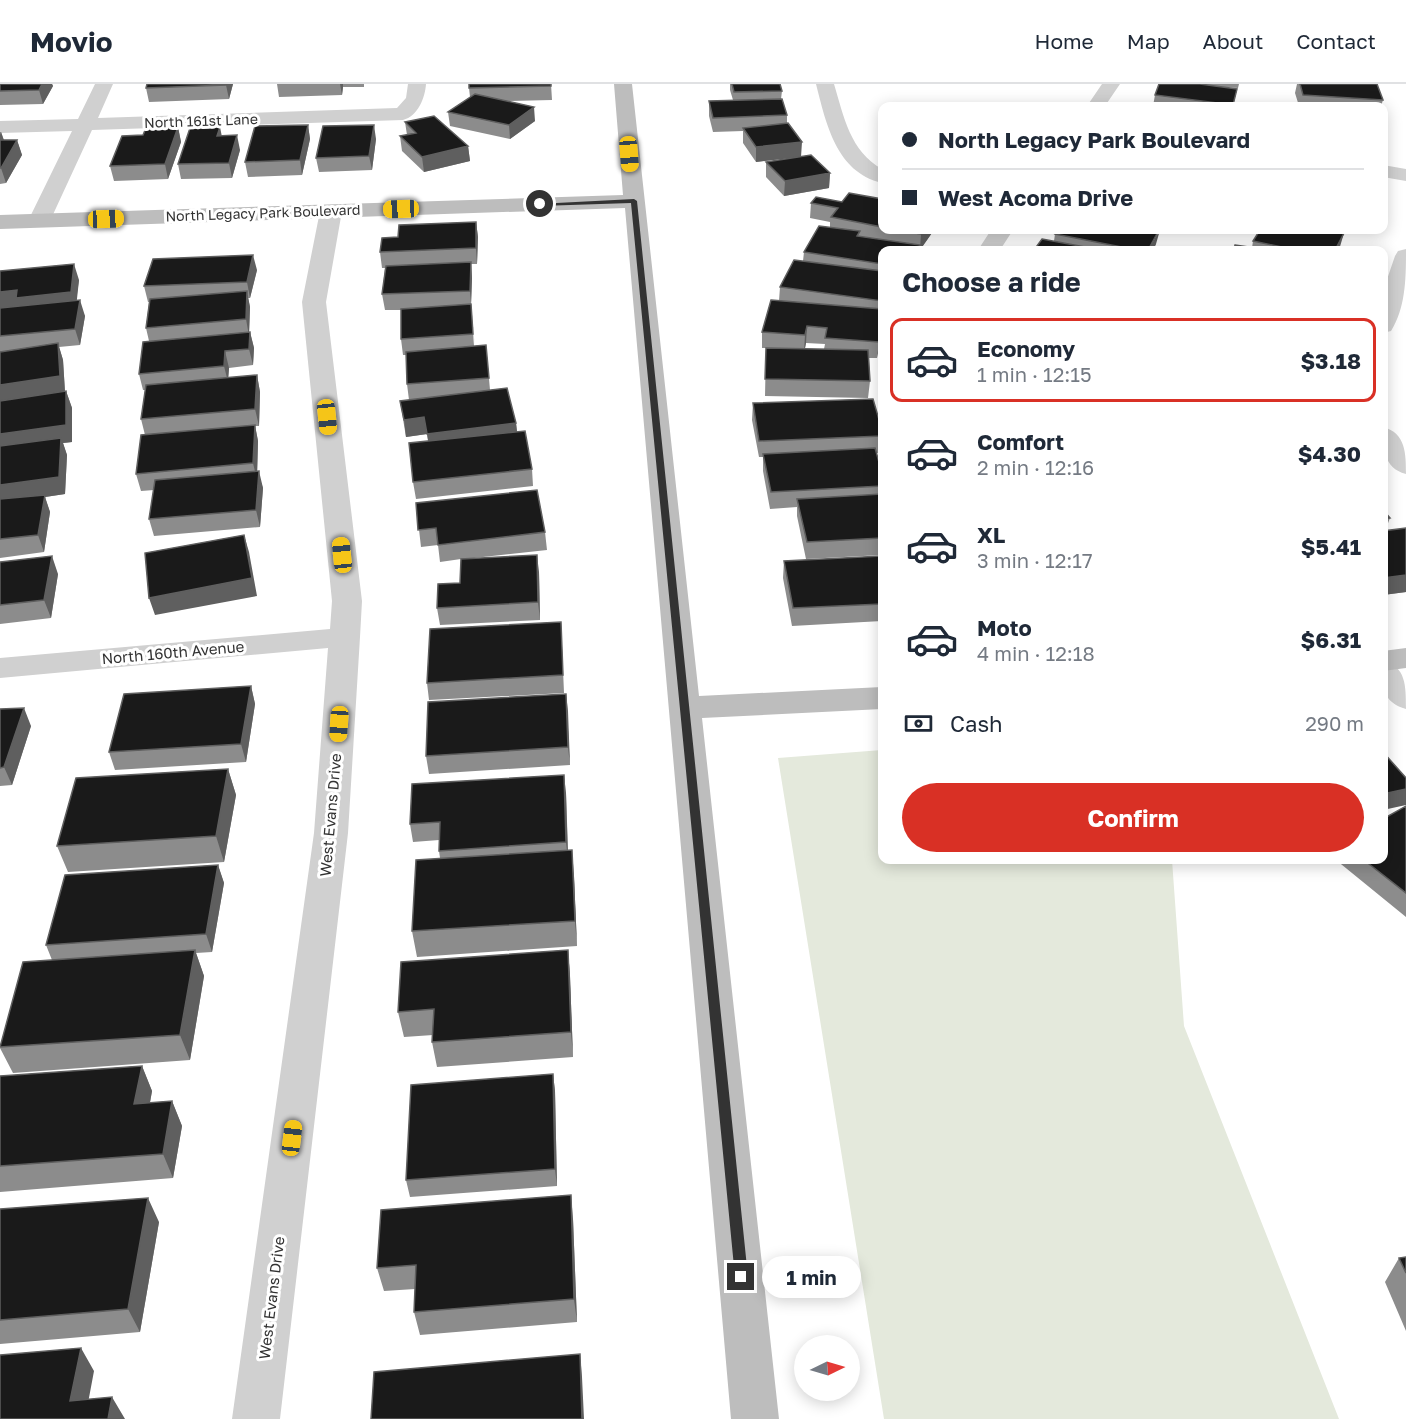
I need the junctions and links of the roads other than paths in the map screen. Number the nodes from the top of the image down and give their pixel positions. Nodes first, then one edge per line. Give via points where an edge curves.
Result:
1 (104, 84) edge
2 (417, 84) edge
3 (623, 84) edge
4 (825, 84) edge
5 (1111, 84) edge
6 (1099, 102) edge
7 (87, 124) junction
8 (0, 127) edge
9 (1388, 172) edge
10 (878, 175) edge
11 (1406, 175) edge
12 (634, 201) junction
13 (331, 211) junction
14 (39, 221) junction
15 (0, 222) edge
16 (1406, 256) edge
17 (1388, 311) edge
18 (1388, 442) edge
19 (1406, 466) edge
20 (345, 637) junction
21 (1406, 658) edge
22 (1388, 660) edge
23 (0, 668) edge
24 (1388, 676) edge
25 (878, 698) edge
26 (1406, 699) edge
27 (685, 708) junction
28 (256, 1419) edge
29 (755, 1419) edge

1 - 7 street
2 - 7 street, North 161st Lane via 414,98 403,114
3 - 12 street
4 - 10 street via 843,142 862,168
5 - 6 street
7 - 8 street, North 161st Lane
7 - 14 street
9 - 11 street
12 - 13 street, North Legacy Park Boulevard
12 - 27 street
13 - 14 street, North Legacy Park Boulevard
13 - 20 street, West Evans Drive via 314,302 347,601
14 - 15 street, North Legacy Park Boulevard
16 - 17 street
18 - 19 street
20 - 23 street, North 160th Avenue
20 - 28 street, West Evans Drive via 331,833
21 - 22 street
24 - 26 street
25 - 27 street
27 - 29 street

